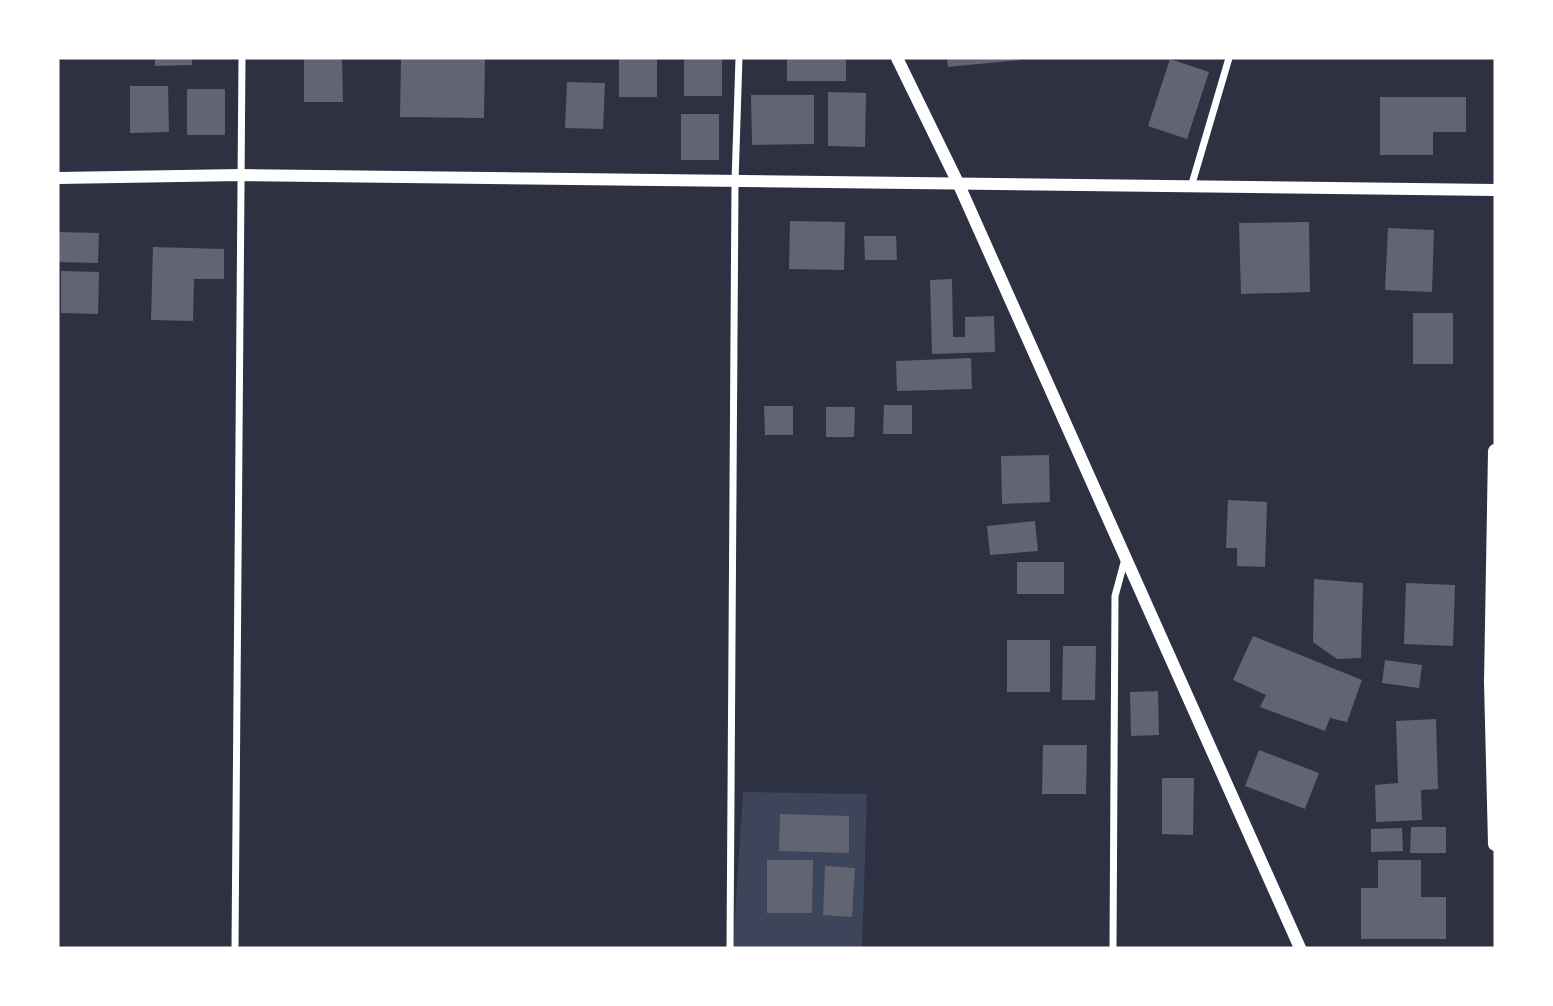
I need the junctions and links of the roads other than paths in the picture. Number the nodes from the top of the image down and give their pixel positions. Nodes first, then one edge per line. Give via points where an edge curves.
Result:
1 (242, 58) edge
2 (738, 58) edge
3 (897, 58) edge
4 (1229, 58) edge
5 (240, 175) junction
6 (58, 178) edge
7 (735, 182) junction
8 (959, 185) junction
9 (1190, 187) junction
10 (1495, 190) edge
11 (1495, 452) edge
12 (1125, 558) junction
13 (1495, 844) edge
14 (235, 948) edge
15 (730, 948) edge
16 (1113, 948) edge
17 (1300, 948) edge

1 - 5 street
2 - 7 street
3 - 8 street
4 - 9 street
5 - 6 street
5 - 7 street
5 - 14 street
7 - 8 street
7 - 15 street
8 - 9 street
8 - 12 street
9 - 10 street
11 - 13 main road via 1491,682
12 - 16 street via 1115,596
12 - 17 street

